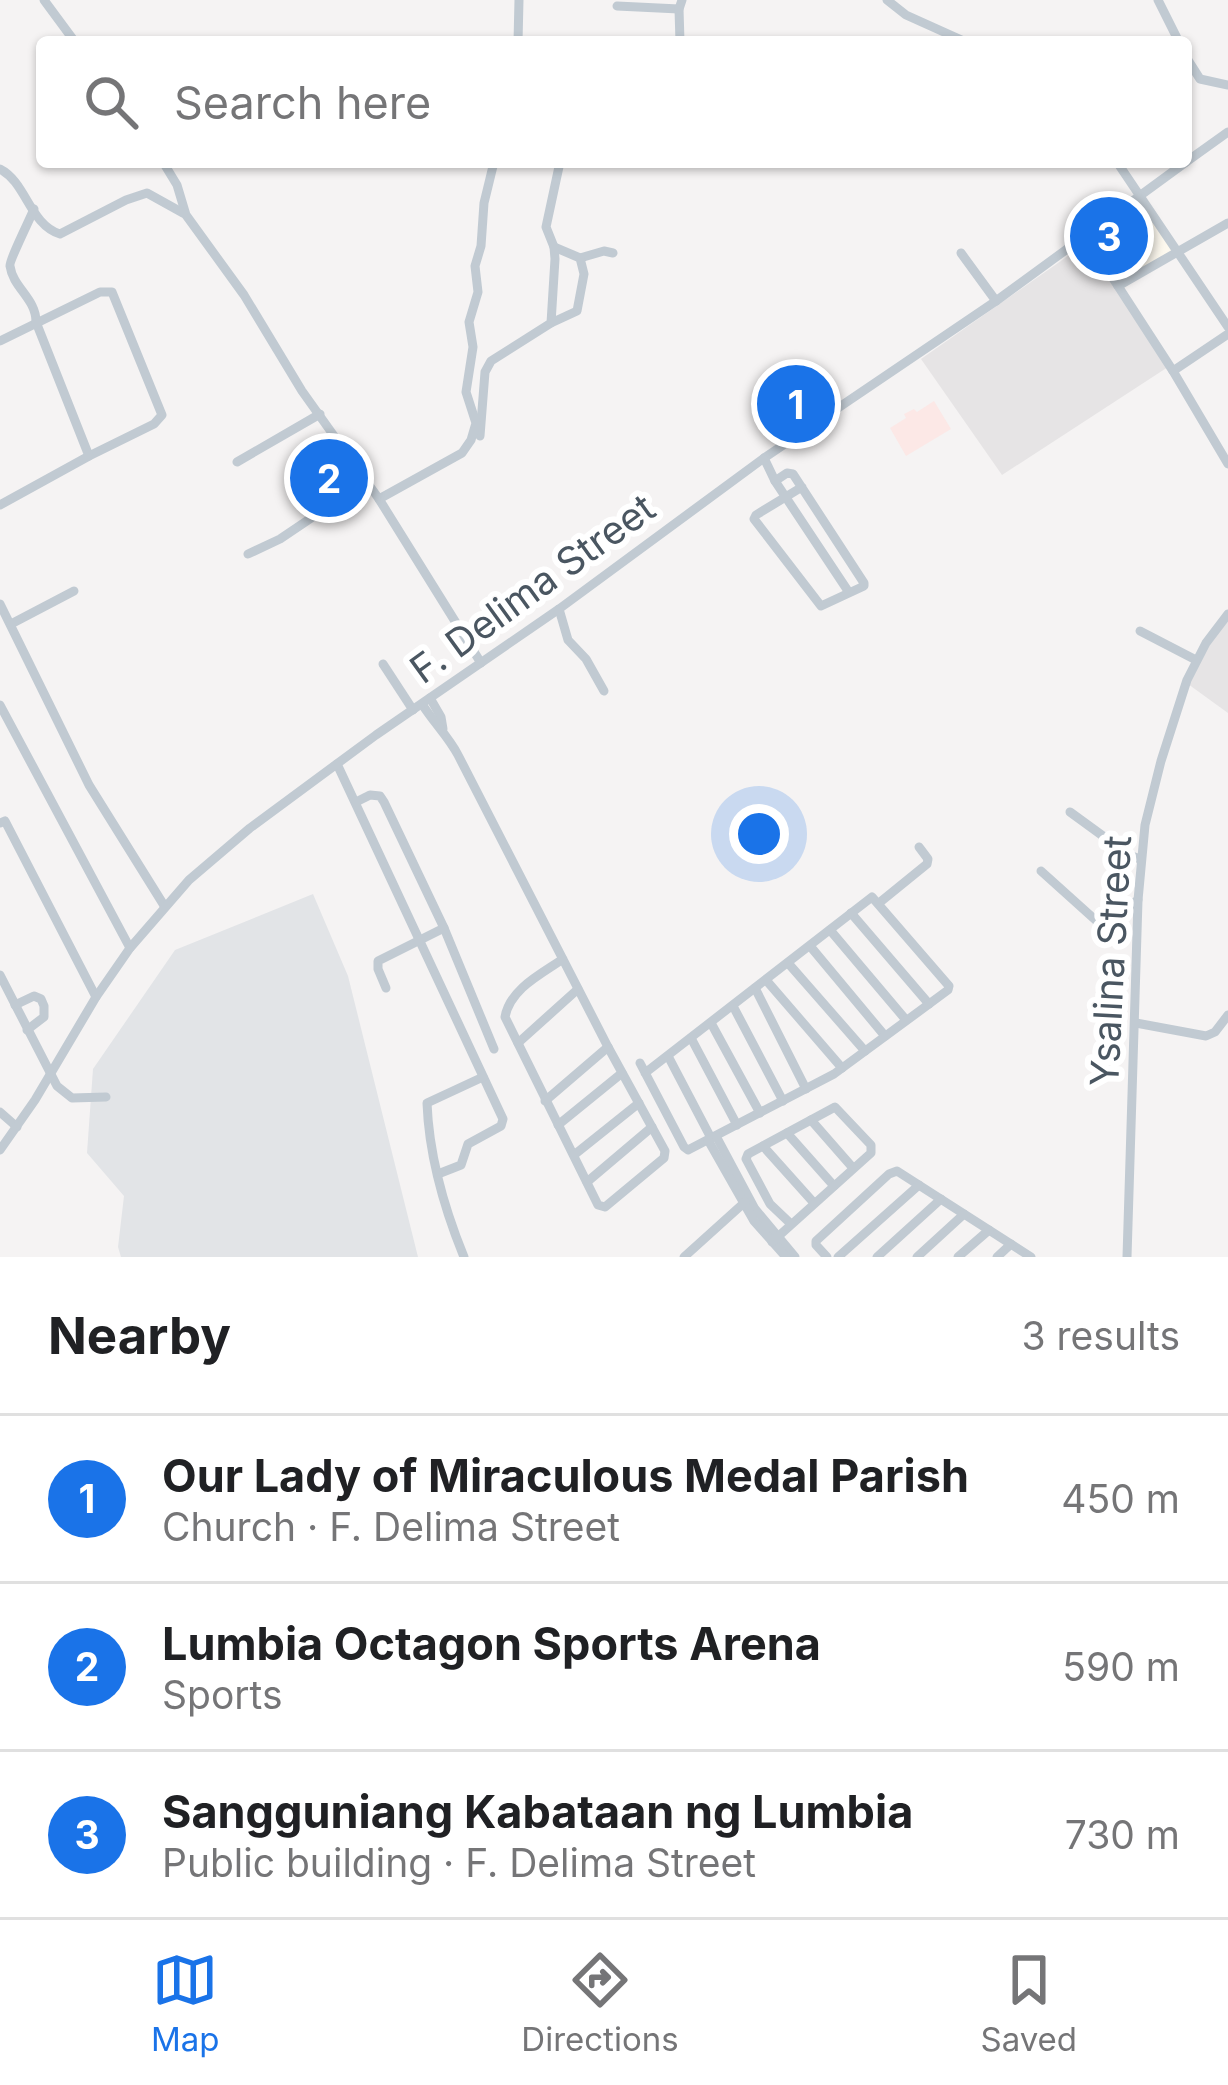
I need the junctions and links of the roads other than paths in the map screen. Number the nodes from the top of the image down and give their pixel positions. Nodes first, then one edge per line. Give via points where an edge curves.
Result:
1 (44, 0) edge
2 (519, 0) edge
3 (887, 0) edge
4 (1158, 0) edge
5 (681, 4) edge
6 (617, 6) dead end
7 (71, 36) edge
8 (518, 36) edge
9 (680, 36) edge
10 (953, 36) edge
11 (1176, 36) edge
12 (1192, 67) edge
13 (1228, 85) edge
14 (1228, 132) edge
15 (1192, 158) edge
16 (167, 168) edge
17 (492, 168) edge
18 (559, 168) edge
19 (1121, 168) edge
20 (1177, 168) edge
21 (0, 169) edge
22 (1139, 195) junction
23 (34, 209) junction
24 (186, 215) junction
25 (1228, 223) edge
26 (1085, 235) junction
27 (554, 247) junction
28 (1178, 252) junction
29 (613, 253) dead end
30 (961, 253) dead end
31 (580, 258) junction
32 (1118, 286) junction
33 (996, 301) junction
34 (36, 322) junction
35 (551, 323) junction
36 (1228, 331) edge
37 (0, 341) edge
38 (1173, 370) junction
39 (320, 414) junction
40 (480, 436) dead end
41 (88, 456) junction
42 (764, 458) junction
43 (1226, 458) edge
44 (237, 462) dead end
45 (366, 481) junction
46 (775, 481) junction
47 (802, 487) junction
48 (786, 497) junction
49 (379, 499) junction
50 (0, 506) edge
51 (248, 554) dead end
52 (848, 591) junction
53 (74, 592) dead end
54 (0, 604) edge
55 (559, 609) junction
56 (1228, 614) edge
57 (11, 624) junction
58 (1140, 631) dead end
59 (1196, 660) junction
60 (481, 663) junction
61 (383, 664) dead end
62 (604, 691) dead end
63 (422, 704) junction
64 (0, 705) edge
65 (337, 764) junction
66 (356, 802) junction
67 (1070, 812) dead end
68 (0, 823) edge
69 (919, 848) dead end
70 (1140, 859) junction
71 (1040, 871) dead end
72 (1138, 900) junction
73 (879, 903) junction
74 (165, 907) junction
75 (851, 913) junction
76 (444, 928) junction
77 (830, 930) junction
78 (420, 939) junction
79 (810, 946) junction
80 (130, 948) junction
81 (563, 959) junction
82 (788, 963) junction
83 (0, 975) edge
84 (766, 980) junction
85 (386, 988) dead end
86 (755, 988) junction
87 (578, 989) junction
88 (96, 997) junction
89 (929, 1004) junction
90 (15, 1005) junction
91 (733, 1006) junction
92 (1228, 1015) edge
93 (906, 1020) junction
94 (711, 1023) junction
95 (1136, 1023) junction
96 (27, 1030) junction
97 (885, 1036) junction
98 (691, 1038) junction
99 (518, 1043) junction
100 (608, 1047) junction
101 (494, 1048) dead end
102 (865, 1051) junction
103 (668, 1056) junction
104 (842, 1068) junction
105 (50, 1072) junction
106 (622, 1073) junction
107 (484, 1078) junction
108 (806, 1089) junction
109 (106, 1097) dead end
110 (545, 1101) junction
111 (783, 1101) junction
112 (639, 1103) junction
113 (0, 1112) edge
114 (760, 1113) junction
115 (811, 1120) junction
116 (559, 1125) junction
117 (737, 1125) junction
118 (17, 1127) junction
119 (652, 1127) junction
120 (787, 1133) junction
121 (712, 1138) junction
122 (763, 1146) junction
123 (0, 1150) edge
124 (574, 1155) junction
125 (854, 1168) junction
126 (438, 1174) junction
127 (586, 1182) junction
128 (919, 1185) junction
129 (834, 1186) junction
130 (941, 1199) junction
131 (746, 1201) junction
132 (814, 1204) junction
133 (964, 1214) junction
134 (789, 1223) junction
135 (989, 1230) junction
136 (773, 1238) junction
137 (1011, 1244) junction
138 (464, 1257) edge
139 (684, 1257) edge
140 (786, 1257) edge
141 (795, 1257) edge
142 (827, 1257) edge
143 (838, 1257) edge
144 (877, 1257) edge
145 (917, 1257) edge
146 (958, 1257) edge
147 (997, 1257) edge
148 (1031, 1257) edge
149 (1127, 1257) edge

1 - 7 street
2 - 8 street
3 - 10 street
4 - 11 street
5 - 6 street
5 - 9 street
12 - 13 street via 1200,80
14 - 15 street, F. Delima Street
16 - 24 street
17 - 49 street via 469,322 471,440 462,453
18 - 27 street via 546,227
19 - 22 street
20 - 22 street, F. Delima Street
21 - 23 street
22 - 26 street, F. Delima Street
22 - 28 street
23 - 24 street via 60,233 147,193
23 - 34 street via 10,262
24 - 39 street
25 - 28 street
26 - 32 street
26 - 33 street, F. Delima Street
27 - 31 street
27 - 35 street
28 - 32 street
28 - 36 street
29 - 31 street
30 - 33 street
31 - 35 street via 577,311
32 - 38 street
33 - 42 street, F. Delima Street
34 - 37 street
34 - 41 street
34 - 41 street via 110,291 158,400 162,415 154,424
35 - 40 street via 491,361
36 - 38 street
38 - 43 street
39 - 44 street
39 - 45 street
41 - 50 street
42 - 46 street
42 - 55 street, F. Delima Street
45 - 49 street
45 - 51 street
46 - 47 street via 792,472
46 - 48 street
47 - 48 street
47 - 52 street via 864,583
48 - 52 street
48 - 52 street via 755,521 818,605
49 - 60 street
53 - 57 street
54 - 57 street
55 - 60 street, F. Delima Street
55 - 62 street via 568,640
56 - 59 street, Ysalina Street
57 - 74 street via 88,785
58 - 59 street
59 - 70 street, Ysalina Street via 1154,787
60 - 63 street, F. Delima Street
61 - 63 street
63 - 65 street, F. Delima Street
63 - 81 street via 443,729
64 - 80 street
65 - 66 street
65 - 74 street, F. Delima Street via 208,863
66 - 76 street via 374,794 384,802
66 - 78 street
67 - 70 street
68 - 88 street
69 - 73 street via 927,865
70 - 72 street, Ysalina Street
71 - 72 street via 1101,925
72 - 95 street, Ysalina Street
73 - 75 street via 872,897
73 - 89 street via 949,986
74 - 80 street, F. Delima Street
75 - 77 street
75 - 89 street
76 - 78 street
76 - 101 street
77 - 79 street
77 - 93 street
78 - 85 street via 378,962
78 - 107 street
79 - 82 street
79 - 97 street
80 - 88 street, F. Delima Street
81 - 87 street
81 - 99 street via 507,1004
82 - 84 street
82 - 102 street
83 - 90 street
84 - 86 street
84 - 104 street
86 - 91 street
86 - 108 street
87 - 99 street
87 - 100 street
88 - 105 street, F. Delima Street
89 - 93 street
90 - 96 street
90 - 96 street via 41,999 44,1017
91 - 94 street
91 - 111 street
92 - 95 street via 1210,1035
93 - 97 street
94 - 98 street
94 - 114 street
95 - 149 street, Ysalina Street
96 - 105 street
97 - 102 street
98 - 103 street
98 - 117 street
99 - 110 street
100 - 106 street
100 - 110 street
102 - 104 street
103 - 121 street
103 - 121 street via 642,1068 686,1149
104 - 108 street
105 - 109 street via 72,1098
105 - 118 street, F. Delima Street
106 - 112 street
106 - 116 street
107 - 126 street via 428,1103
107 - 126 street via 502,1123 468,1144 461,1165
108 - 111 street
110 - 116 street
111 - 114 street
112 - 119 street
112 - 124 street
113 - 118 street
114 - 117 street
115 - 120 street
115 - 125 street
115 - 125 street via 835,1107 871,1145
116 - 124 street
117 - 121 street
118 - 123 street, F. Delima Street
119 - 127 street
119 - 127 street via 664,1159 611,1204 598,1205
120 - 122 street
120 - 129 street
121 - 131 street
122 - 132 street
122 - 134 street via 746,1159
124 - 127 street
125 - 129 street
126 - 138 street
128 - 130 street
128 - 142 street via 889,1174 816,1241
128 - 143 street
129 - 132 street
130 - 133 street
130 - 144 street
131 - 136 street
131 - 139 street
132 - 134 street
133 - 135 street
133 - 145 street
134 - 136 street
135 - 137 street
135 - 146 street
136 - 140 street
136 - 141 street
137 - 147 street
137 - 148 street

